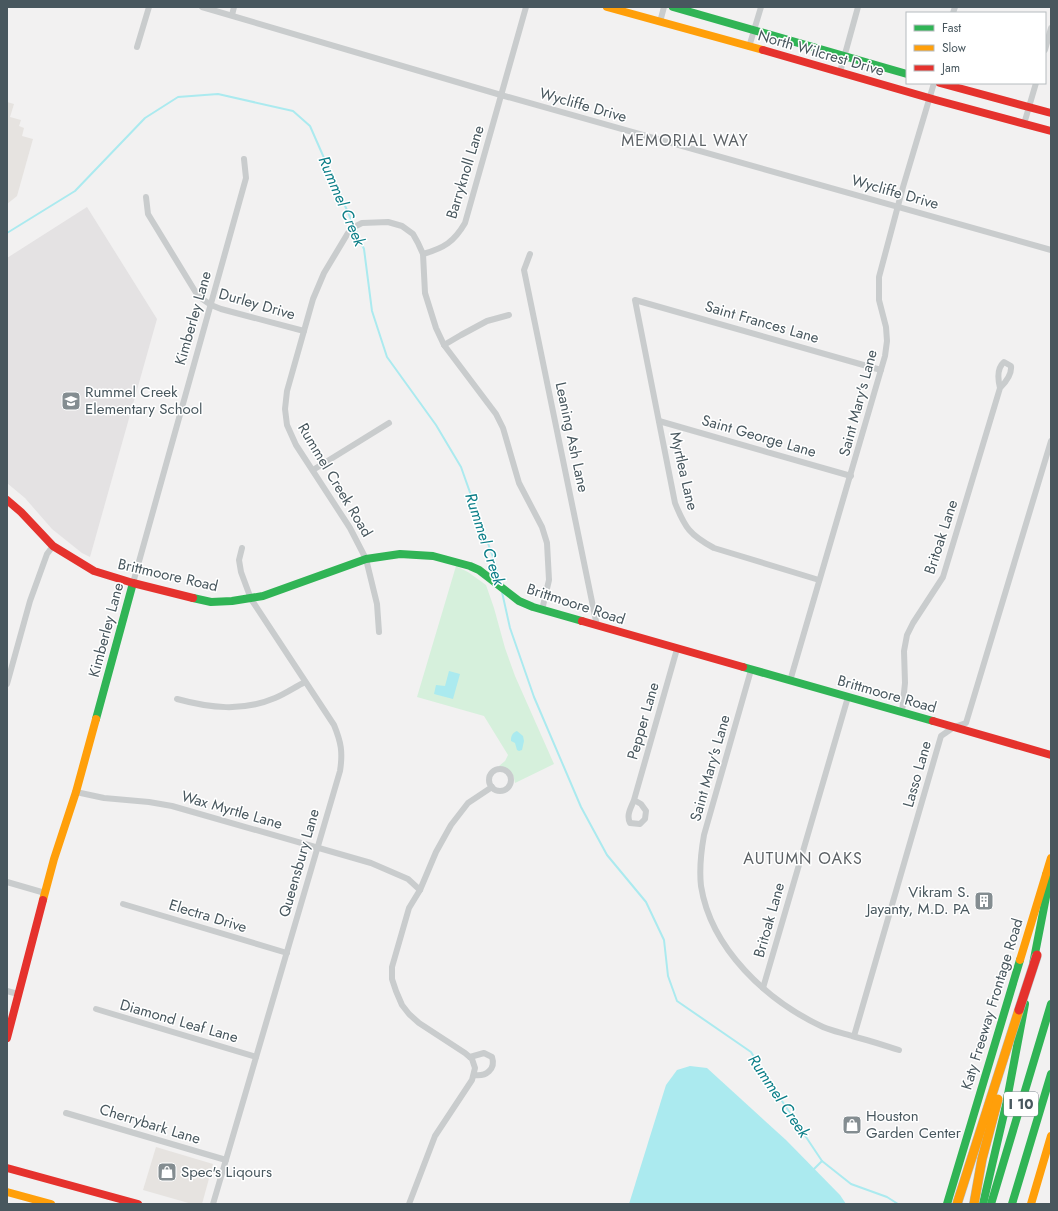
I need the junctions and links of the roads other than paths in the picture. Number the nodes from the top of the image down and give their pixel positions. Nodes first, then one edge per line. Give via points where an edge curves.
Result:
1 (149, 7) edge
2 (202, 7) edge
3 (234, 7) edge
4 (526, 7) edge
5 (607, 7) edge
6 (664, 7) edge
7 (673, 7) edge
8 (761, 7) edge
9 (858, 7) edge
10 (232, 15) junction
11 (660, 22) junction
12 (1051, 28) edge
13 (754, 30) junction
14 (1046, 46) edge
15 (137, 47) dead end
16 (749, 47) junction
17 (844, 56) junction
18 (840, 72) junction
19 (906, 74) edge
20 (934, 84) edge
21 (944, 84) edge
22 (1036, 84) edge
23 (502, 95) junction
24 (929, 98) junction
25 (1029, 107) junction
26 (1051, 113) edge
27 (1024, 124) junction
28 (1051, 131) edge
29 (244, 159) dead end
30 (146, 197) dead end
31 (898, 206) junction
32 (1051, 250) edge
33 (422, 254) junction
34 (530, 254) dead end
35 (635, 300) joint
36 (211, 305) junction
37 (509, 315) dead end
38 (304, 332) junction
39 (444, 345) junction
40 (881, 370) junction
41 (1000, 388) dead end
42 (659, 421) junction
43 (389, 423) dead end
44 (1051, 441) edge
45 (313, 470) junction
46 (851, 476) junction
47 (7, 500) edge
48 (53, 546) junction
49 (242, 548) dead end
50 (366, 559) junction
51 (819, 580) junction
52 (133, 583) junction
53 (251, 599) junction
54 (542, 610) junction
55 (597, 626) junction
56 (379, 632) dead end
57 (677, 649) junction
58 (751, 670) junction
59 (790, 681) junction
60 (305, 682) junction
61 (7, 684) edge
62 (848, 697) junction
63 (177, 699) dead end
64 (902, 712) junction
65 (954, 727) junction
66 (1051, 755) edge
67 (492, 787) dead end
68 (76, 792) junction
69 (634, 800) dead end
70 (318, 847) junction
71 (1051, 858) edge
72 (1046, 875) junction
73 (7, 882) edge
74 (420, 890) junction
75 (46, 893) junction
76 (122, 904) dead end
77 (1051, 908) edge
78 (286, 953) junction
79 (1037, 955) junction
80 (763, 988) junction
81 (7, 991) edge
82 (18, 994) junction
83 (1051, 1004) edge
84 (96, 1010) dead end
85 (854, 1036) junction
86 (7, 1038) edge
87 (899, 1050) dead end
88 (256, 1057) junction
89 (470, 1057) junction
90 (474, 1074) junction
91 (1051, 1074) edge
92 (66, 1113) dead end
93 (1051, 1136) edge
94 (226, 1160) junction
95 (7, 1169) edge
96 (7, 1192) edge
97 (414, 1192) junction
98 (51, 1204) edge
99 (138, 1204) edge
100 (213, 1204) edge
101 (408, 1204) edge
102 (413, 1204) edge
103 (946, 1204) edge
104 (957, 1204) edge
105 (974, 1204) edge
106 (983, 1204) edge
107 (991, 1204) edge
108 (1012, 1204) edge
109 (1031, 1204) edge

1 - 15 street
2 - 10 street, Wycliffe Drive
3 - 10 street
4 - 23 street, Barryknoll Lane
5 - 11 main road, North Wilcrest Drive
6 - 11 street
7 - 13 main road, North Wilcrest Drive
8 - 13 street
9 - 17 street
10 - 23 street, Wycliffe Drive
11 - 16 main road, North Wilcrest Drive
12 - 14 street
13 - 16 street
13 - 17 main road, North Wilcrest Drive
16 - 18 main road, North Wilcrest Drive
17 - 18 street
17 - 19 main road, North Wilcrest Drive
18 - 24 main road, North Wilcrest Drive
20 - 24 street, Saint Mary's Lane
21 - 25 main road
22 - 25 street
23 - 31 street, Wycliffe Drive
23 - 33 street, Barryknoll Lane via 465,223 452,241 444,247
24 - 27 main road, North Wilcrest Drive
24 - 31 street, Saint Mary's Lane
25 - 26 main road
25 - 27 street
27 - 28 main road, North Wilcrest Drive
29 - 36 street, Kimberley Lane via 246,178
30 - 36 street, Durley Drive via 148,214 198,296
31 - 32 street, Wycliffe Drive
31 - 40 street, Saint Mary's Lane via 879,277 879,300 887,341 886,356
33 - 38 street, Rummel Creek Road via 413,234 402,226 388,222 362,223 354,227 324,273
33 - 39 street via 425,293
34 - 55 street, Leaning Ash Lane via 524,270
35 - 40 street, Saint Frances Lane
35 - 42 street, Myrtlea Lane
36 - 38 street, Durley Drive
36 - 52 street, Kimberley Lane
37 - 39 street via 487,321
38 - 45 street, Rummel Creek Road via 287,391 285,409 287,425 296,445
39 - 54 street via 496,414 503,428 519,483 542,527 547,543 550,580
40 - 46 street, Saint Mary's Lane
41 - 64 street, Britoak Lane via 943,577 907,635 904,650 905,683
42 - 46 street, Saint George Lane
42 - 51 street, Myrtlea Lane via 675,503 690,533 714,548
43 - 45 street
44 - 65 street, Lasso Lane via 966,723
45 - 50 street, Rummel Creek Road via 350,528
46 - 51 street, Saint Mary's Lane
47 - 48 main road, Brittmoore Road
48 - 52 main road, Brittmoore Road via 94,571
48 - 61 street via 47,554 32,594
49 - 53 street, Queensbury Lane via 239,560 241,572
50 - 53 main road, Brittmoore Road
50 - 54 main road, Brittmoore Road via 400,554 449,559 479,570 519,601
50 - 56 street, Rummel Creek Road via 377,604
51 - 59 street, Saint Mary's Lane
52 - 53 main road, Brittmoore Road via 210,602
52 - 68 main road, Kimberley Lane
53 - 60 street, Queensbury Lane
54 - 55 main road, Brittmoore Road
55 - 57 main road, Brittmoore Road
57 - 58 main road, Brittmoore Road
57 - 69 street, Pepper Lane
58 - 59 main road, Brittmoore Road
58 - 80 street, Saint Mary's Lane via 704,835 700,859 701,885 714,925 726,946
59 - 62 main road, Brittmoore Road
60 - 63 street via 275,698 237,708 222,708
60 - 70 street, Queensbury Lane via 334,725 342,749 340,771
62 - 64 main road, Brittmoore Road
62 - 80 street, Britoak Lane
64 - 65 main road, Brittmoore Road
65 - 66 main road, Brittmoore Road
65 - 85 street, Lasso Lane via 941,736
67 - 74 street via 468,803 451,825
68 - 70 street, Wax Myrtle Lane via 172,806
68 - 75 main road, Kimberley Lane via 54,859
70 - 74 street, Wax Myrtle Lane via 392,871 408,879
70 - 78 street, Queensbury Lane
71 - 72 main road, Katy Freeway Frontage Road
72 - 103 main road, Katy Freeway Frontage Road
72 - 106 main road via 1046,897 1009,1089
73 - 75 street
74 - 89 street via 409,908 392,966 392,979 408,1014
75 - 82 main road, Kimberley Lane
76 - 78 street, Electra Drive
77 - 79 main road
78 - 88 street, Queensbury Lane
79 - 104 main road, bridge
79 - 105 main road, bridge via 982,1159
80 - 85 street, Saint Mary's Lane via 778,1001 806,1018 825,1028
81 - 82 street
82 - 86 main road, Kimberley Lane
83 - 107 main road, I 10
84 - 88 street, Diamond Leaf Lane
85 - 87 street, Saint Mary's Lane
88 - 94 street, Queensbury Lane
89 - 90 street via 474,1063
89 - 90 street via 484,1053 492,1057 494,1062 488,1073 482,1076
90 - 97 street via 435,1136
91 - 108 main road
92 - 94 street, Cherrybark Lane
93 - 109 main road
94 - 100 street, Queensbury Lane
95 - 99 main road
96 - 98 main road
97 - 101 street
97 - 102 street

